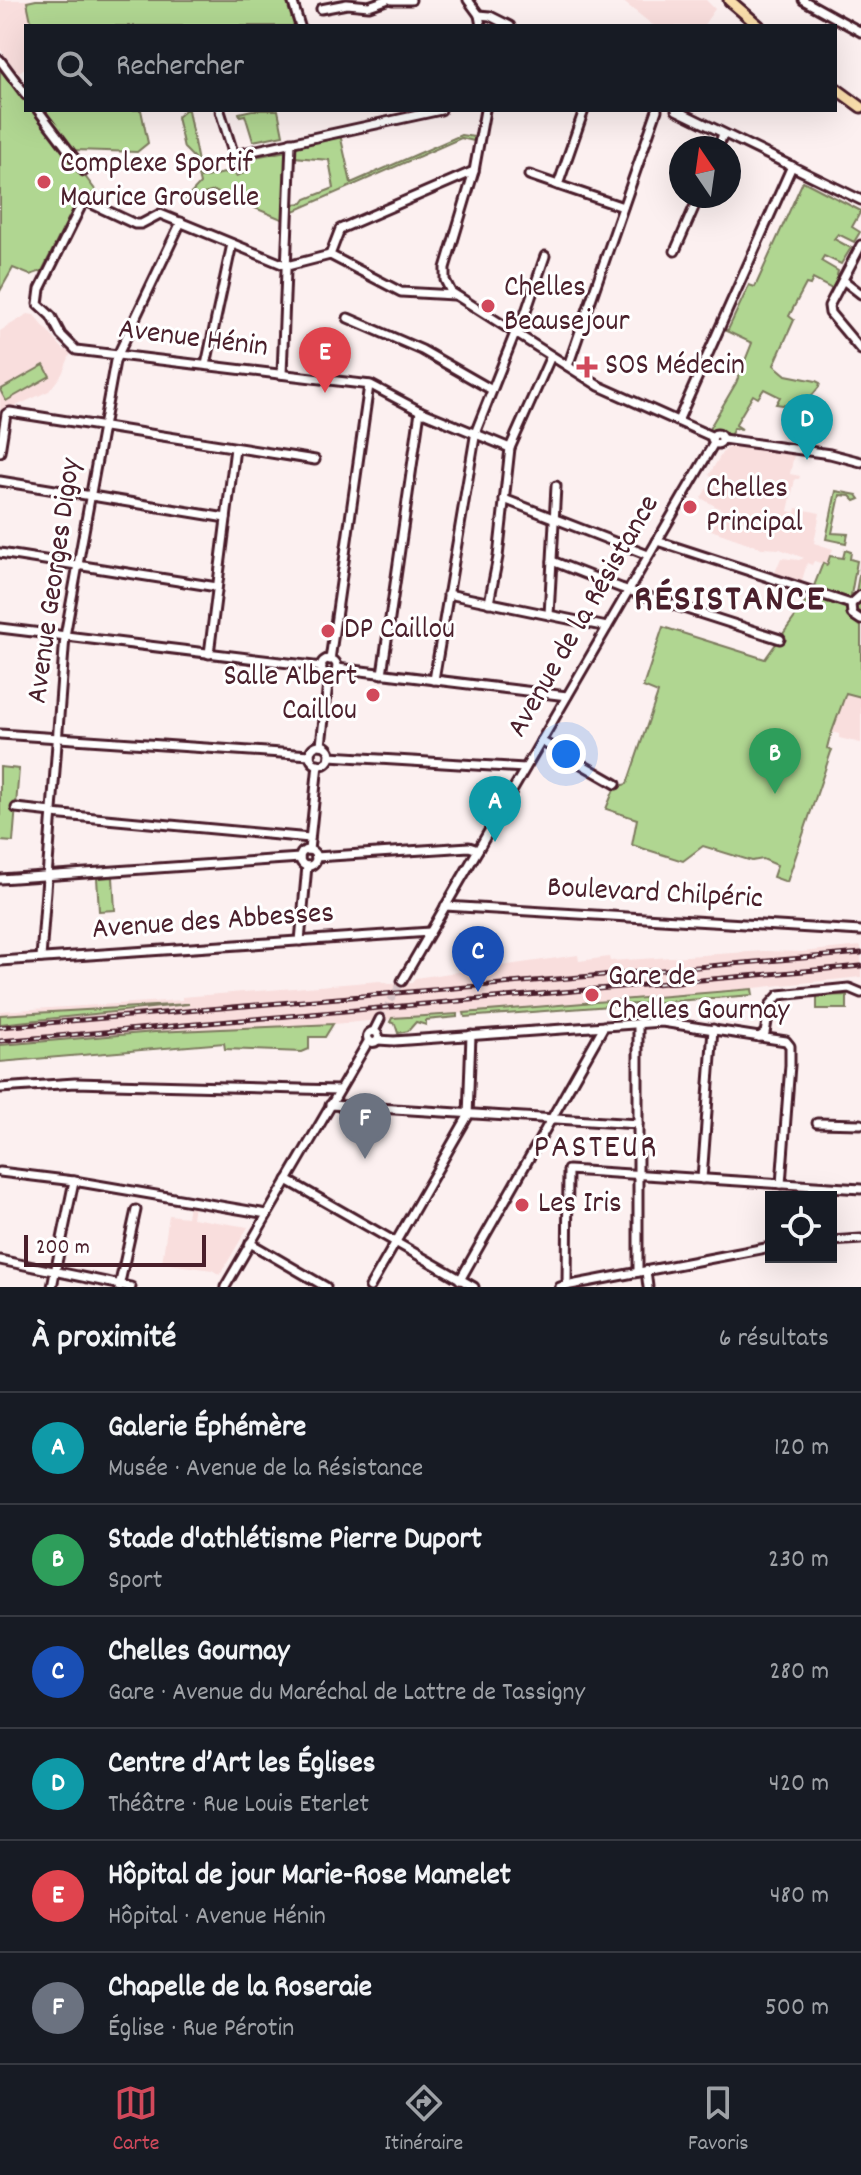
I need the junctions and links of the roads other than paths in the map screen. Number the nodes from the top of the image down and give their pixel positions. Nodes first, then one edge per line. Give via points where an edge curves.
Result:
1 (292, 0) edge
2 (386, 0) edge
3 (392, 0) edge
4 (411, 0) edge
5 (468, 0) edge
6 (729, 0) edge
7 (803, 0) edge
8 (344, 2) edge
9 (321, 9) dead end
10 (480, 23) edge
11 (299, 24) edge
12 (506, 24) edge
13 (757, 24) edge
14 (861, 32) edge
15 (0, 60) edge
16 (837, 89) edge
17 (24, 92) edge
18 (861, 107) edge
19 (40, 112) edge
20 (220, 112) edge
21 (432, 112) edge
22 (485, 112) edge
23 (583, 112) edge
24 (656, 112) edge
25 (680, 112) edge
26 (723, 134) joint
27 (291, 142) junction
28 (234, 155) junction
29 (237, 165) dead end
30 (792, 166) junction
31 (84, 171) dead end
32 (474, 171) junction
33 (529, 175) dead end
34 (558, 185) junction
35 (861, 200) edge
36 (623, 207) junction
37 (694, 208) edge
38 (181, 222) junction
39 (232, 244) junction
40 (861, 245) edge
41 (675, 251) dead end
42 (330, 255) junction
43 (545, 256) dead end
44 (287, 266) junction
45 (843, 280) junction
46 (861, 294) edge
47 (454, 295) junction
48 (348, 318) dead end
49 (516, 334) junction
50 (861, 350) edge
51 (117, 355) junction
52 (551, 356) junction
53 (206, 365) junction
54 (568, 366) junction
55 (282, 374) junction
56 (369, 385) junction
57 (492, 390) junction
58 (420, 411) junction
59 (678, 421) junction
60 (103, 427) junction
61 (475, 434) junction
62 (713, 440) junction
63 (235, 448) junction
64 (510, 448) junction
65 (0, 452) edge
66 (315, 460) dead end
67 (861, 462) edge
68 (0, 481) edge
69 (556, 486) dead end
70 (91, 496) junction
71 (504, 499) junction
72 (554, 517) junction
73 (226, 518) junction
74 (657, 541) junction
75 (0, 553) edge
76 (648, 555) junction
77 (552, 561) junction
78 (78, 565) junction
79 (217, 587) junction
80 (628, 590) junction
81 (448, 594) junction
82 (861, 595) edge
83 (489, 603) junction
84 (851, 604) junction
85 (549, 615) junction
86 (861, 620) edge
87 (607, 627) junction
88 (0, 628) edge
89 (65, 636) junction
90 (780, 639) dead end
91 (209, 654) junction
92 (330, 660) junction
93 (322, 667) junction
94 (337, 668) junction
95 (382, 674) junction
96 (329, 675) junction
97 (434, 680) junction
98 (567, 696) junction
99 (0, 734) edge
100 (58, 738) junction
101 (541, 741) junction
102 (321, 745) junction
103 (310, 755) junction
104 (330, 756) junction
105 (318, 764) junction
106 (525, 768) junction
107 (616, 784) dead end
108 (16, 808) dead end
109 (52, 813) junction
110 (310, 838) junction
111 (309, 850) junction
112 (478, 850) junction
113 (316, 857) junction
114 (300, 858) junction
115 (307, 866) junction
116 (48, 876) junction
117 (0, 879) edge
118 (445, 906) junction
119 (861, 931) edge
120 (430, 932) junction
121 (300, 941) junction
122 (41, 958) junction
123 (0, 961) edge
124 (402, 981) tunnel mouth
125 (861, 993) edge
126 (380, 1019) tunnel mouth
127 (638, 1024) junction
128 (604, 1026) junction
129 (713, 1029) junction
130 (471, 1035) junction
131 (759, 1037) junction
132 (373, 1040) junction
133 (0, 1088) edge
134 (338, 1090) junction
135 (330, 1105) junction
136 (468, 1113) junction
137 (551, 1118) junction
138 (817, 1123) dead end
139 (638, 1124) junction
140 (861, 1124) edge
141 (0, 1172) edge
142 (637, 1174) junction
143 (702, 1179) junction
144 (287, 1180) junction
145 (74, 1181) junction
146 (781, 1184) junction
147 (861, 1189) edge
148 (136, 1210) dead end
149 (267, 1214) junction
150 (861, 1239) edge
151 (837, 1241) edge
152 (396, 1242) junction
153 (250, 1243) junction
154 (765, 1248) edge
155 (0, 1260) edge
156 (56, 1271) junction
157 (642, 1272) junction
158 (460, 1280) junction
159 (120, 1286) edge
160 (564, 1286) edge
161 (52, 1287) edge
162 (131, 1287) edge
163 (225, 1287) edge
164 (326, 1287) edge
165 (370, 1287) edge
166 (474, 1287) edge
167 (648, 1287) edge

1 - 11 street
2 - 8 street via 369,6
3 - 4 street
5 - 10 street
6 - 13 main road
7 - 14 street
8 - 9 street
10 - 12 street via 490,16
15 - 17 street
16 - 18 main road
19 - 31 street
20 - 28 street
21 - 27 street
22 - 32 street
23 - 34 street
24 - 36 street
25 - 26 street
26 - 30 street
27 - 28 street
27 - 44 street
28 - 29 street
30 - 35 street
30 - 59 street
32 - 42 street via 340,229
32 - 47 street via 445,268 446,284
33 - 34 street
34 - 36 street
36 - 54 street
37 - 41 street
38 - 39 street
38 - 51 street, Avenue Georges Digoy
38 - 51 street, Avenue Hénin via 160,214 141,224 83,203 39,291 39,307 72,349
39 - 44 street
39 - 53 street
40 - 45 street
42 - 44 street
42 - 47 street via 401,292
43 - 49 street
44 - 55 street
45 - 46 street
45 - 50 street via 829,309
47 - 49 street
48 - 57 street via 422,350
49 - 52 street
49 - 57 street
51 - 53 street, Avenue Hénin
51 - 60 street, Avenue Georges Digoy
52 - 54 street
52 - 64 street
53 - 55 street, Avenue Hénin
54 - 59 street via 599,386
55 - 56 street, Avenue Hénin
56 - 58 street, Avenue Hénin
56 - 92 street
57 - 61 street
58 - 61 street, Avenue Hénin
58 - 95 street
59 - 62 street
60 - 63 street
60 - 65 street via 8,412
60 - 70 street, Avenue Georges Digoy
61 - 64 street, Avenue Hénin
61 - 81 street
62 - 67 street
62 - 74 street, Avenue de la Résistance
63 - 66 street
63 - 73 street
64 - 71 street
68 - 70 street
69 - 72 street
70 - 73 street
70 - 78 street, Avenue Georges Digoy
71 - 72 street
71 - 83 street
72 - 76 street
72 - 77 street
73 - 79 street
74 - 76 street, Avenue de la Résistance
74 - 84 street
75 - 78 street
76 - 80 street, Avenue de la Résistance
77 - 80 street
77 - 85 street
78 - 79 street
78 - 89 street, Avenue Georges Digoy
79 - 91 street
80 - 87 street, Avenue de la Résistance
80 - 90 street
81 - 83 street
81 - 97 street
82 - 84 street
83 - 85 street
84 - 86 street via 852,614
85 - 87 street
87 - 98 street, Avenue de la Résistance
88 - 89 street
89 - 91 street
89 - 100 street, Avenue Georges Digoy
91 - 93 street
92 - 93 street
92 - 94 street
93 - 96 street
94 - 95 street
94 - 96 street
95 - 97 street
96 - 102 street
97 - 98 street
98 - 101 street, Avenue de la Résistance
99 - 100 street
100 - 103 street
100 - 109 street, Avenue Georges Digoy
101 - 106 street, Avenue de la Résistance
101 - 107 street
102 - 103 street
102 - 104 street
103 - 105 street
104 - 105 street
104 - 106 street
105 - 110 street
106 - 112 street, Avenue de la Résistance
108 - 109 street
109 - 110 street
109 - 116 street, Avenue Georges Digoy
110 - 111 street
111 - 113 street
111 - 114 street
112 - 113 street
112 - 118 street, Avenue de la Résistance
113 - 115 street
114 - 115 street
114 - 116 street
115 - 121 street
116 - 117 street
116 - 122 street, Avenue Georges Digoy
118 - 119 street, Boulevard Chilpéric
118 - 120 street, Avenue de la Résistance
120 - 121 street, Avenue des Abbesses
120 - 124 street, Avenue de la Résistance
121 - 122 street, Avenue des Abbesses
122 - 123 street, Avenue des Abbesses
125 - 131 street via 849,988 779,995
126 - 132 street
127 - 128 street
127 - 129 street
127 - 139 street
128 - 130 street
128 - 137 street
129 - 131 street
129 - 143 street
130 - 132 street
130 - 136 street
131 - 146 street via 790,1046
132 - 134 street
133 - 134 street via 75,1083
134 - 135 street
135 - 136 street
135 - 144 street
136 - 137 street
136 - 152 street
137 - 139 street
137 - 158 street
138 - 140 street
139 - 142 street
141 - 145 street
142 - 143 street
142 - 157 street
142 - 160 street via 567,1171
143 - 146 street
144 - 149 street
144 - 152 street
145 - 149 street
145 - 156 street
146 - 147 street
148 - 159 street
149 - 153 street
150 - 151 street
152 - 158 street
152 - 165 street
153 - 163 street
153 - 164 street
154 - 157 street
155 - 156 street
156 - 159 street
156 - 161 street
157 - 160 street
157 - 167 street
158 - 166 street
159 - 162 street

